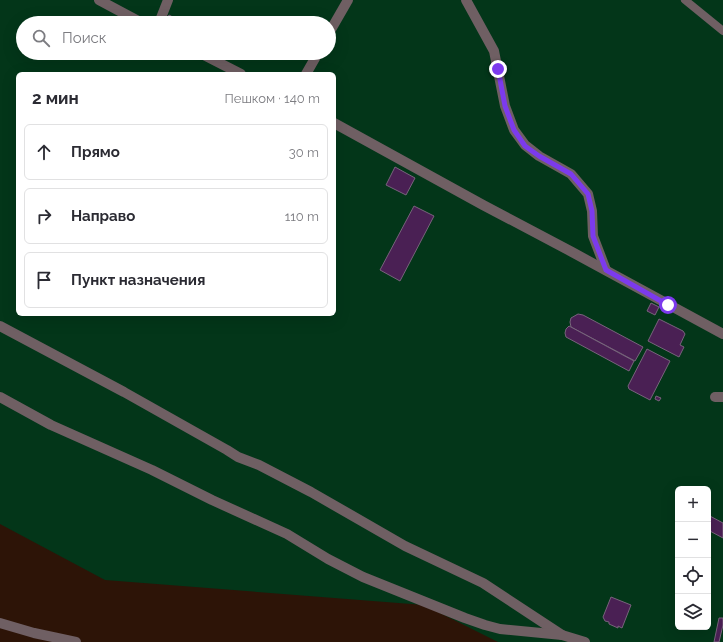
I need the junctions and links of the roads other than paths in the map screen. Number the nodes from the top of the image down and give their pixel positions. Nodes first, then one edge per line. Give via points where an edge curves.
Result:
1 (99, 0) edge
2 (168, 0) edge
3 (348, 0) edge
4 (466, 0) edge
5 (685, 0) edge
6 (129, 16) edge
7 (162, 16) edge
8 (336, 21) edge
9 (723, 31) edge
10 (214, 60) edge
11 (314, 60) edge
12 (237, 72) edge
13 (307, 72) edge
14 (336, 124) edge
15 (606, 270) junction
16 (0, 326) edge
17 (723, 334) edge
18 (0, 396) edge
19 (0, 623) edge
20 (562, 635) junction
21 (76, 642) edge
22 (585, 642) edge

1 - 6 street
2 - 7 street
3 - 8 street
4 - 15 street via 494,51 505,106 514,130 525,146 571,174 588,194 593,236
5 - 9 lane
10 - 12 street
11 - 13 street
14 - 15 street
15 - 17 street
16 - 20 street via 238,457 311,492 405,546 483,583
18 - 20 street via 51,425 287,534 363,577 485,625 506,630
19 - 21 street
20 - 22 street

